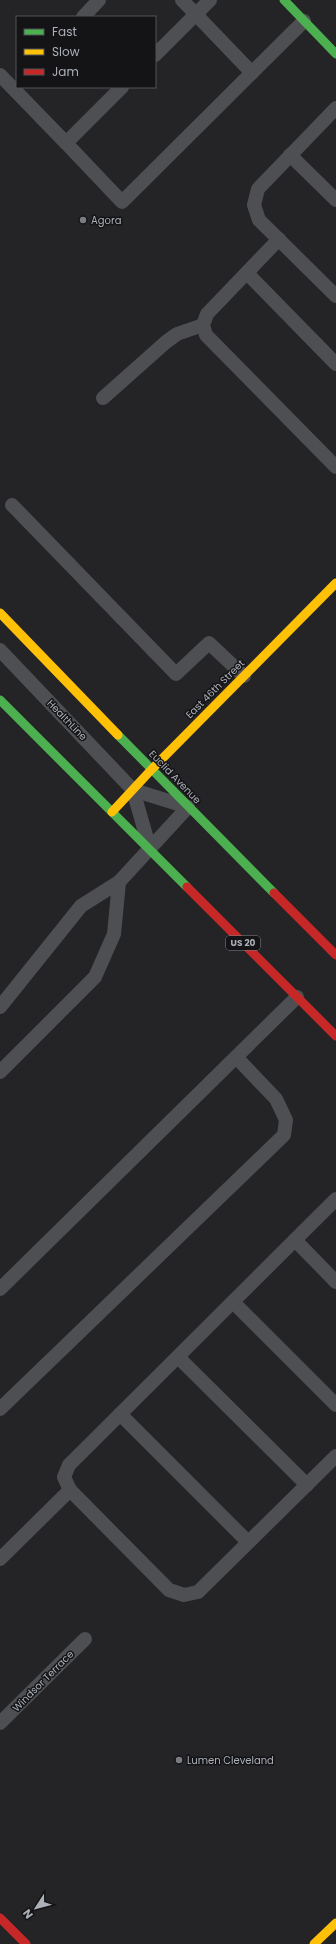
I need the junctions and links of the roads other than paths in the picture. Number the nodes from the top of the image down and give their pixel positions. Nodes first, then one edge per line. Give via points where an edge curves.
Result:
1 (99, 0) edge
2 (182, 0) edge
3 (210, 0) edge
4 (284, 0) edge
5 (196, 14) junction
6 (84, 16) edge
7 (304, 21) junction
8 (156, 53) edge
9 (336, 54) edge
10 (252, 73) junction
11 (0, 75) edge
12 (15, 87) edge
13 (121, 88) edge
14 (336, 108) edge
15 (66, 143) junction
16 (290, 155) junction
17 (336, 200) edge
18 (279, 240) junction
19 (247, 273) junction
20 (336, 296) edge
21 (203, 324) junction
22 (336, 364) edge
23 (103, 398) dead end
24 (336, 467) edge
25 (12, 505) dead end
26 (336, 583) edge
27 (0, 613) edge
28 (0, 650) edge
29 (244, 676) junction
30 (0, 700) edge
31 (152, 769) junction
32 (133, 790) junction
33 (188, 807) junction
34 (112, 812) junction
35 (150, 850) junction
36 (119, 882) junction
37 (323, 942) junction
38 (336, 955) edge
39 (336, 964) edge
40 (297, 997) junction
41 (0, 1007) edge
42 (336, 1036) edge
43 (236, 1057) junction
44 (0, 1072) edge
45 (336, 1199) edge
46 (295, 1240) junction
47 (336, 1282) edge
48 (0, 1289) edge
49 (233, 1302) junction
50 (178, 1357) junction
51 (336, 1405) edge
52 (0, 1409) edge
53 (120, 1414) junction
54 (336, 1456) edge
55 (307, 1485) junction
56 (70, 1490) junction
57 (248, 1542) junction
58 (0, 1558) edge
59 (86, 1639) dead end
60 (0, 1723) edge
61 (0, 1918) edge
62 (336, 1922) edge
63 (26, 1944) edge
64 (314, 1944) edge

1 - 6 lane
2 - 5 lane
3 - 5 lane
4 - 7 main road
5 - 8 lane
5 - 10 lane
7 - 9 main road
7 - 10 lane
10 - 15 lane via 122,202
11 - 12 lane
12 - 15 lane
13 - 15 lane
14 - 16 lane
16 - 17 lane
16 - 18 lane via 258,189 254,205 259,220
18 - 19 lane
18 - 20 lane
19 - 21 lane via 206,314
19 - 22 lane
21 - 23 lane via 177,334 166,342
21 - 24 lane via 206,335
25 - 29 lane via 176,674 209,642
26 - 29 main road, East 46th Street
27 - 31 main road, Euclid Avenue
28 - 32 lane, HealthLine
29 - 31 main road, East 46th Street
30 - 34 main road, US 20
31 - 32 main road, East 46th Street
31 - 33 main road, Euclid Avenue
32 - 33 lane, HealthLine
32 - 34 main road, East 46th Street
32 - 35 lane, HealthLine
33 - 35 lane
33 - 37 main road, Euclid Avenue
34 - 35 main road, US 20
35 - 36 lane
35 - 40 main road, US 20
36 - 41 lane via 81,906
36 - 44 lane via 114,934 95,976
37 - 38 main road, Euclid Avenue
37 - 39 lane
40 - 42 main road, US 20
40 - 43 lane
43 - 48 lane
43 - 52 lane via 276,1099 286,1120 284,1135
45 - 46 lane
46 - 47 lane
46 - 49 lane
49 - 50 lane
49 - 51 lane
50 - 53 lane
50 - 55 lane
53 - 56 lane via 69,1465 64,1477
53 - 57 lane
54 - 55 lane
55 - 57 lane
56 - 57 lane via 170,1590 184,1595 198,1592
56 - 58 lane
59 - 60 lane, Windsor Terrace
61 - 63 main road
62 - 64 main road

